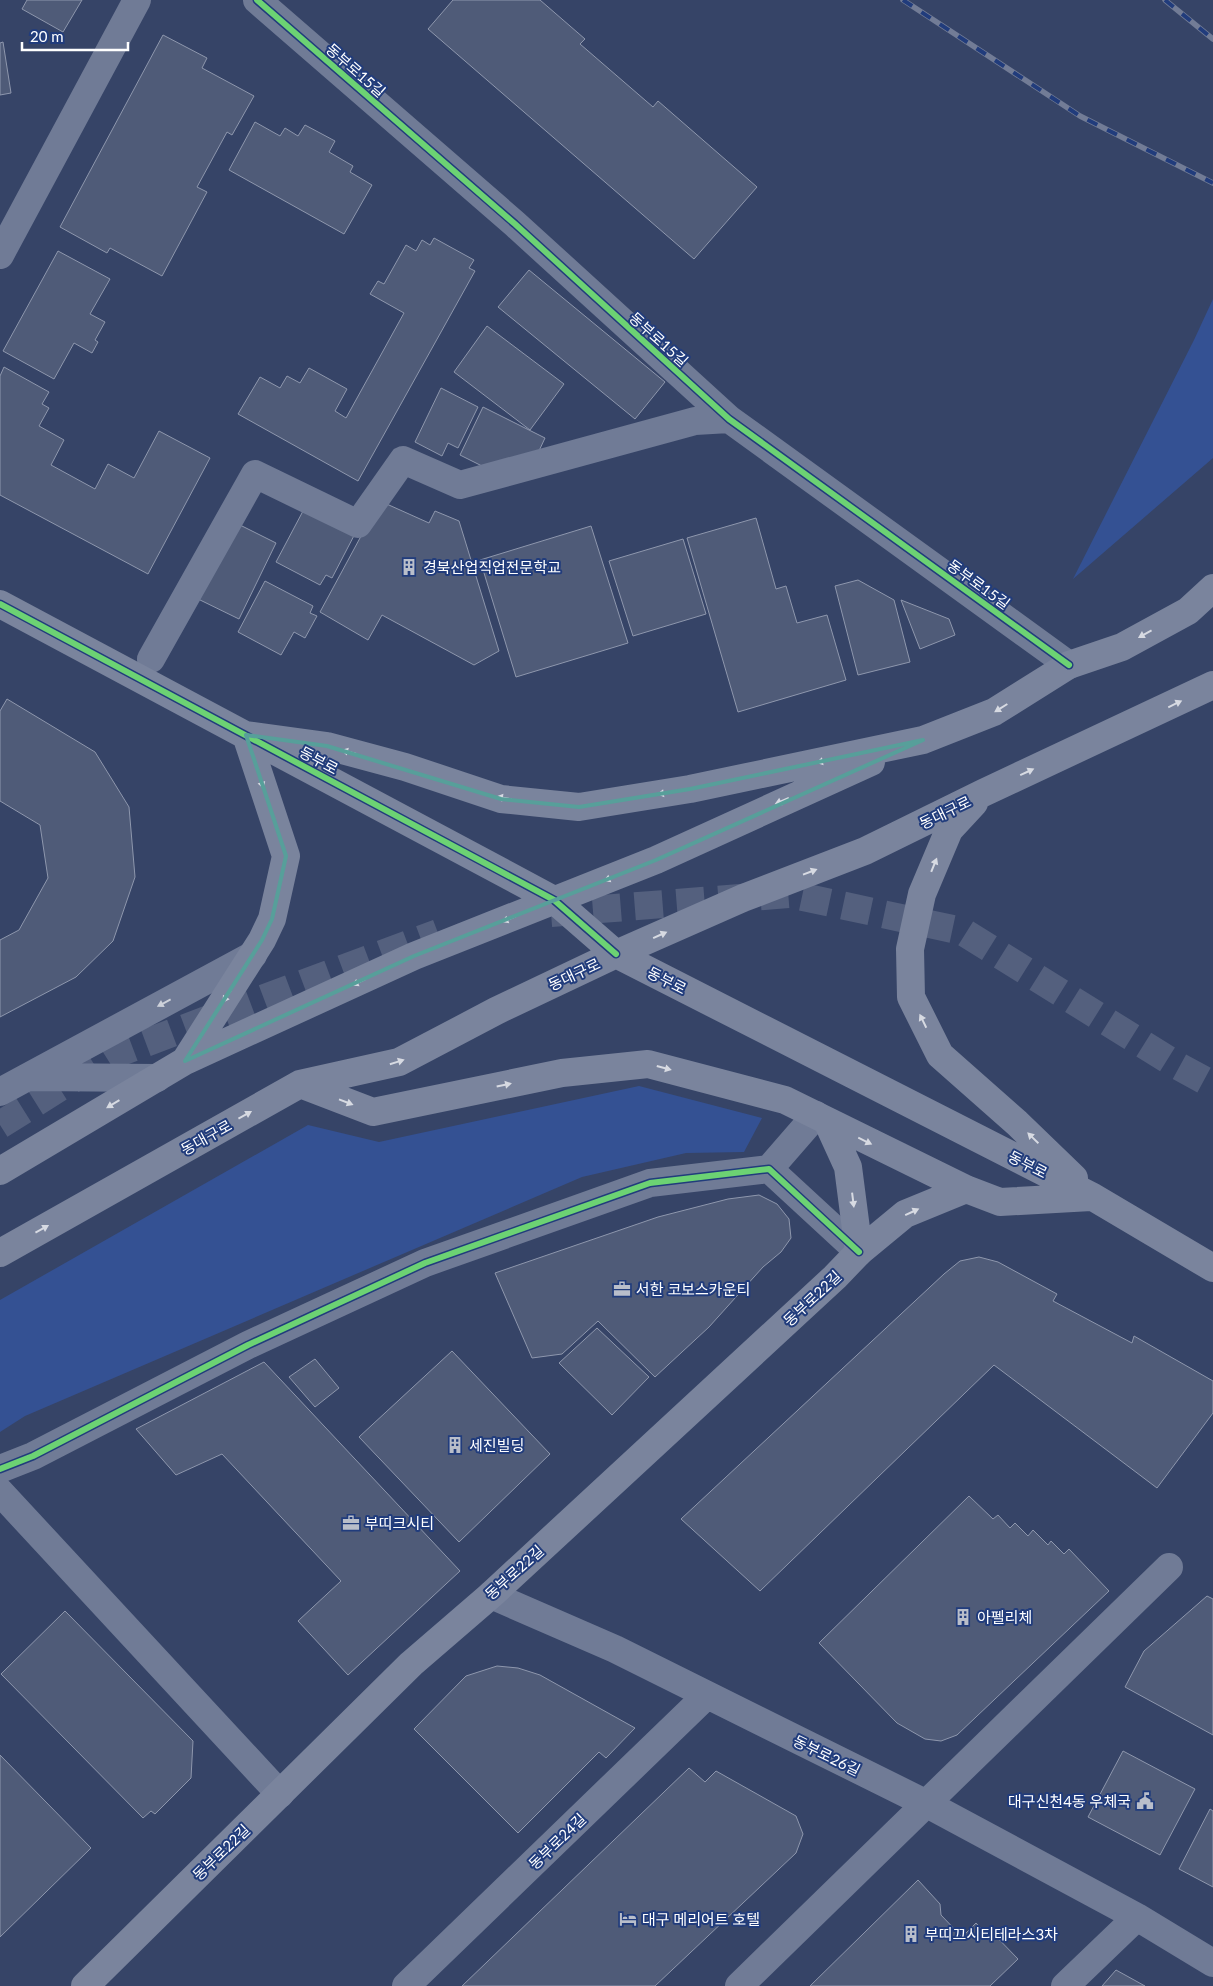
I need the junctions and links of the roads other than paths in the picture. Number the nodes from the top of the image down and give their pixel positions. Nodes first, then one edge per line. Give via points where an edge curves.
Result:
1 (137, 0) edge
2 (257, 0) edge
3 (0, 255) edge
4 (729, 419) junction
5 (1213, 588) edge
6 (1213, 596) edge
7 (0, 604) edge
8 (1188, 611) junction
9 (151, 659) dead end
10 (1069, 666) junction
11 (1213, 685) edge
12 (246, 735) junction
13 (923, 740) junction
14 (983, 793) junction
15 (554, 900) junction
16 (616, 954) junction
17 (253, 955) junction
18 (185, 1061) junction
19 (26, 1077) junction
20 (157, 1078) junction
21 (300, 1084) junction
22 (0, 1092) edge
23 (821, 1118) junction
24 (769, 1169) junction
25 (0, 1171) edge
26 (966, 1189) junction
27 (1093, 1197) junction
28 (859, 1252) junction
29 (0, 1253) edge
30 (1213, 1268) edge
31 (0, 1469) edge
32 (0, 1492) edge
33 (1169, 1567) dead end
34 (490, 1594) junction
35 (708, 1696) junction
36 (280, 1794) junction
37 (928, 1804) junction
38 (1138, 1917) junction
39 (1213, 1963) edge
40 (85, 1986) edge
41 (406, 1986) edge
42 (739, 1986) edge
43 (1065, 1986) edge

1 - 3 street
2 - 4 street, 동부로15길 via 515,224
4 - 9 street via 695,421 460,485 403,460 358,524 255,474
4 - 10 street, 동부로15길
5 - 8 main road
6 - 8 street
7 - 12 main road, 동부로
8 -> 10 main road via 1122,647
10 -> 13 main road via 994,712
14 -> 11 main road, 동대구로
13 -> 12 main road via 690,789 579,807 500,798 327,746
12 - 15 main road, 동부로
12 -> 17 main road via 286,856 272,919
13 -> 15 main road via 656,860
16 -> 14 main road, 동대구로 via 743,898 865,851
27 -> 14 main road via 1017,1123 940,1055 912,996 910,949 922,894 949,830
15 - 16 main road, 동부로
15 -> 18 main road via 414,956
21 -> 16 main road, 동대구로 via 400,1062 496,1011
16 - 27 main road, 동부로
17 -> 18 main road
17 -> 19 street
18 - 20 main road
19 - 20 street
19 - 22 street
20 -> 25 main road
21 -> 23 main road via 373,1112 562,1074 648,1064 786,1100
29 -> 21 main road, 동대구로
23 - 24 street
23 -> 26 main road
23 -> 28 main road via 848,1166
24 - 28 street
24 - 31 street via 650,1183 425,1263 248,1345 33,1456
26 - 27 main road via 1000,1202
28 -> 26 main road, 동부로22길 via 905,1214
27 - 30 main road, 동부로
28 - 34 main road, 동부로22길
32 - 36 street
33 - 37 street
34 - 35 street, 동부로26길 via 615,1649
34 - 36 main road, 동부로22길 via 411,1664
35 - 37 street, 동부로26길
35 - 41 street, 동부로24길
36 - 40 main road, 동부로22길
37 - 38 street, 동부로26길
37 - 42 street
38 - 39 street, 동부로26길
38 - 43 street

